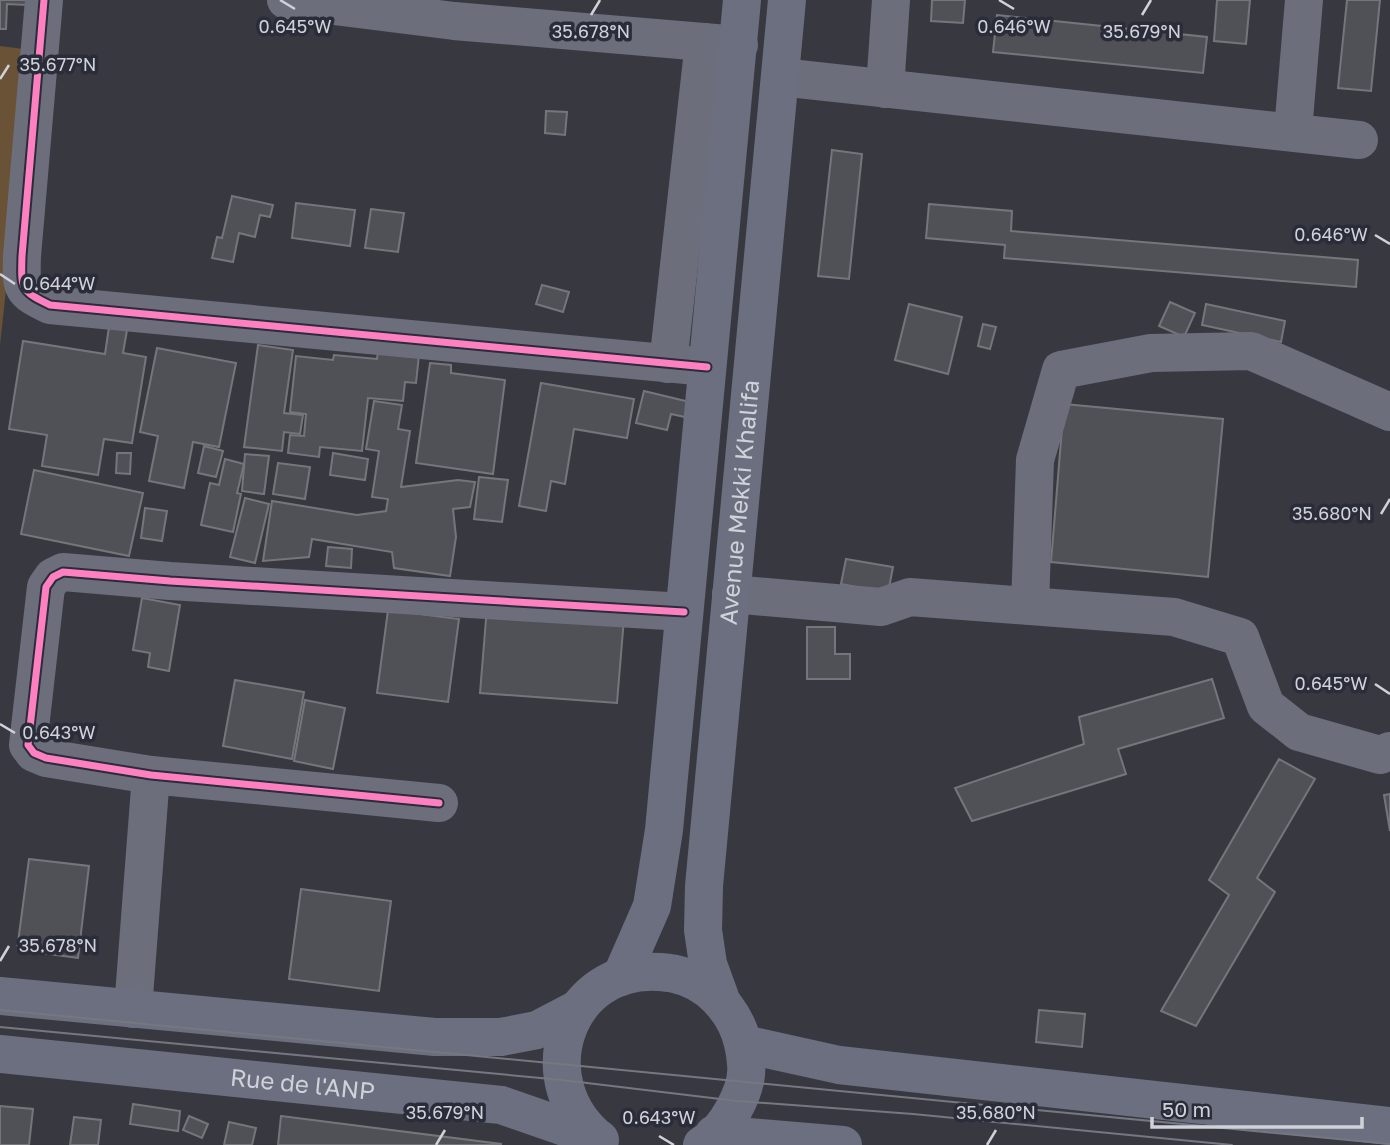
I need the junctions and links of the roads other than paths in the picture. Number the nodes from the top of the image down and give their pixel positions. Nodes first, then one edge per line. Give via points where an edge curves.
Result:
1 (44, 0) edge
2 (286, 0) edge
3 (742, 0) edge
4 (787, 0) edge
5 (891, 0) edge
6 (1304, 0) edge
7 (721, 44) junction
8 (779, 78) junction
9 (885, 89) junction
10 (1293, 131) junction
11 (1359, 140) dead end
12 (668, 364) junction
13 (707, 367) junction
14 (1390, 412) edge
15 (731, 594) junction
16 (1030, 606) junction
17 (684, 612) junction
18 (1390, 751) edge
19 (151, 775) junction
20 (439, 803) dead end
21 (621, 977) junction
22 (0, 996) edge
23 (721, 1000) junction
24 (579, 1008) junction
25 (133, 1009) junction
26 (744, 1044) junction
27 (0, 1054) edge
28 (1390, 1126) edge
29 (604, 1142) edge
30 (707, 1142) edge
31 (842, 1145) edge

1 - 12 street via 22,256 21,282 29,295 50,305
2 - 7 street via 454,21
3 - 7 main road, Avenue Mekki Khalifa
4 - 8 main road, Avenue Mekki Khalifa
5 - 9 street
6 - 10 street
7 - 12 street
7 - 13 main road, Avenue Mekki Khalifa
8 - 9 street
8 - 15 main road, Avenue Mekki Khalifa
9 - 10 street
10 - 11 street
12 - 13 street
13 - 17 main road, Avenue Mekki Khalifa
14 - 16 street via 1251,351 1151,353 1061,370 1035,460
15 - 16 street via 881,607 910,597
15 - 23 main road, Avenue Mekki Khalifa via 703,919 708,964
16 - 18 street via 1174,617 1240,637 1266,706 1298,732 1380,755
17 - 19 street via 63,572 46,587 28,745 46,758
17 - 21 main road, Avenue Mekki Khalifa via 664,830 652,906
19 - 20 street
19 - 25 street
21 - 23 main road via 647,971 675,973
21 - 24 main road via 598,989
22 - 25 main road
23 - 26 main road via 736,1021
24 - 25 main road via 537,1030 501,1037 435,1037
24 - 29 main road via 562,1049 562,1080 583,1125
26 - 28 main road via 839,1065
26 - 30 main road via 746,1083 727,1120
27 - 29 main road, Rue de l'ANP via 501,1105
30 - 31 main road

